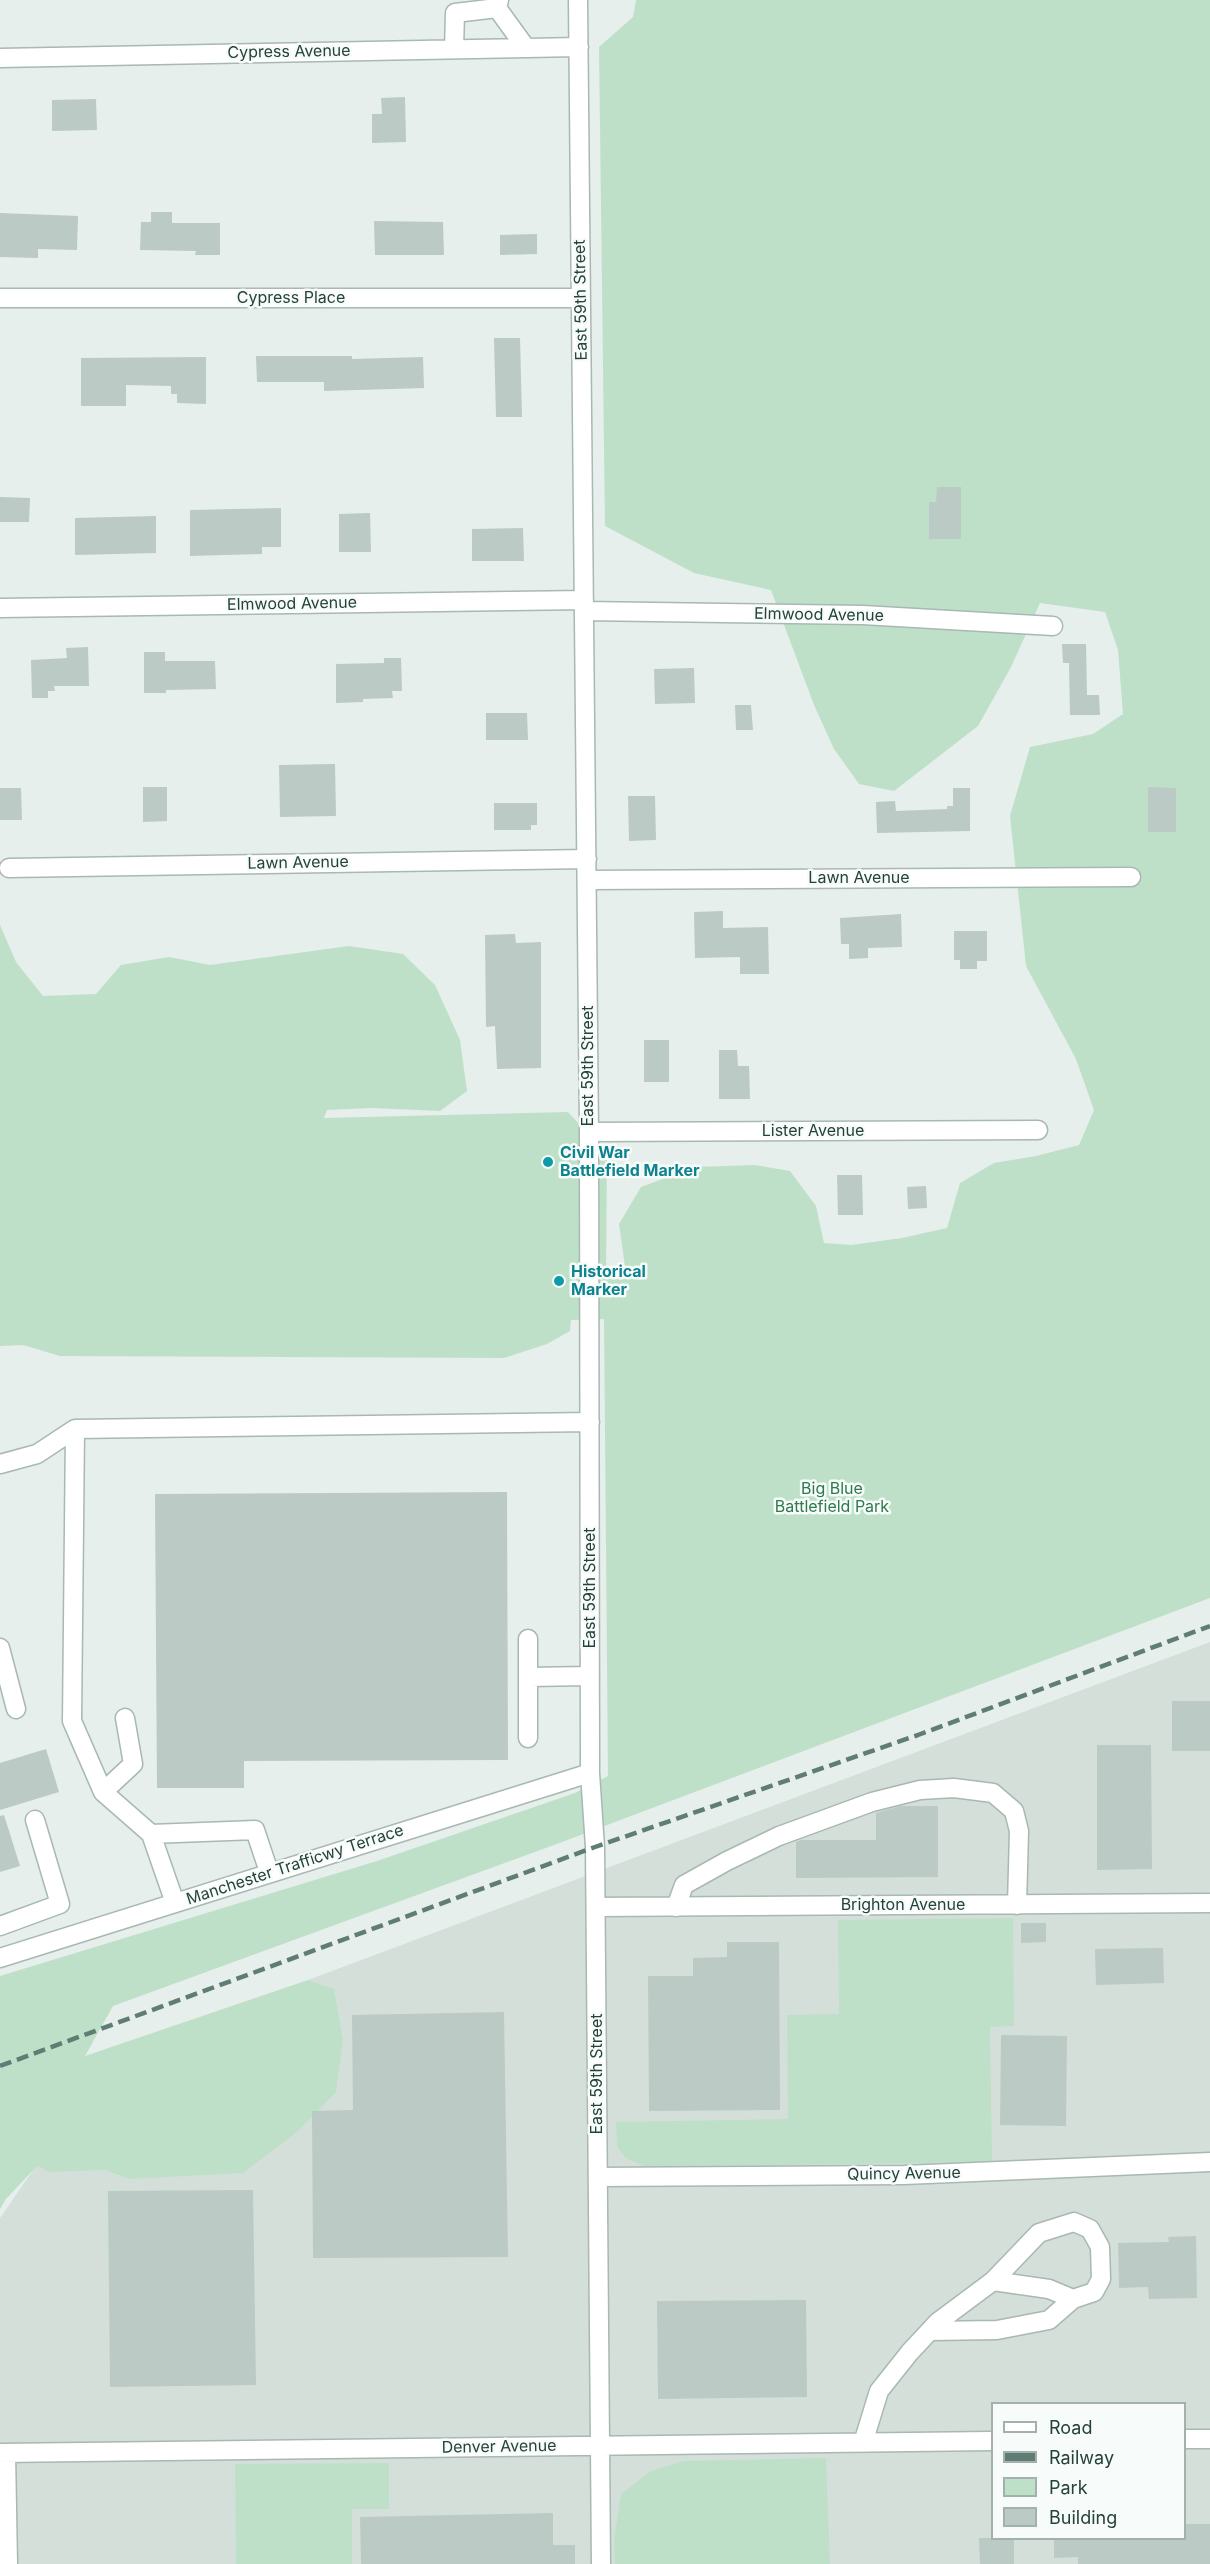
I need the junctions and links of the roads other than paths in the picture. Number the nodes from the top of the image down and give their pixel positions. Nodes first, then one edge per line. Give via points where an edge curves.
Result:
1 (578, 0) edge
2 (498, 4) edge
3 (579, 47) junction
4 (526, 48) junction
5 (454, 49) junction
6 (0, 58) edge
7 (0, 298) edge
8 (581, 298) junction
9 (584, 605) junction
10 (0, 608) edge
11 (1053, 626) dead end
12 (587, 859) junction
13 (9, 868) dead end
14 (1131, 877) dead end
15 (587, 880) junction
16 (1038, 1130) dead end
17 (589, 1132) junction
18 (590, 1422) junction
19 (75, 1429) junction
20 (0, 1464) edge
21 (528, 1639) dead end
22 (0, 1648) edge
23 (590, 1676) junction
24 (528, 1677) junction
25 (16, 1709) dead end
26 (125, 1718) dead end
27 (528, 1738) dead end
28 (590, 1773) junction
29 (103, 1792) junction
30 (35, 1820) dead end
31 (151, 1834) junction
32 (268, 1872) junction
33 (175, 1903) junction
34 (1210, 1903) edge
35 (1017, 1905) junction
36 (596, 1907) junction
37 (676, 1907) junction
38 (0, 1926) edge
39 (0, 1958) edge
40 (1210, 2162) edge
41 (598, 2177) junction
42 (993, 2281) junction
43 (1073, 2299) junction
44 (930, 2331) junction
45 (1186, 2439) edge
46 (1210, 2439) edge
47 (991, 2441) edge
48 (863, 2443) junction
49 (600, 2446) junction
50 (3, 2453) edge
51 (8, 2564) edge
52 (601, 2564) edge

1 - 3 street, East 59th Street
2 - 4 street
2 - 5 street via 455,13
3 - 4 street, Cypress Avenue
3 - 8 street, East 59th Street
4 - 5 street, Cypress Avenue
5 - 6 street, Cypress Avenue
7 - 8 street, Cypress Place
8 - 9 street, East 59th Street
9 - 10 street, Elmwood Avenue
9 - 11 street, Elmwood Avenue
9 - 12 street, East 59th Street
12 - 13 street, Lawn Avenue
12 - 15 street, East 59th Street
14 - 15 street, Lawn Avenue
15 - 17 street, East 59th Street
16 - 17 street, Lister Avenue
17 - 18 street, East 59th Street
18 - 19 street
18 - 23 street, East 59th Street
19 - 20 street via 37,1454
19 - 29 street via 72,1721
21 - 24 street
22 - 25 street
23 - 24 street
23 - 28 street, East 59th Street
24 - 27 street
26 - 29 street via 133,1764
28 - 32 street, Manchester Trafficwy Terrace
28 - 36 street, East 59th Street
29 - 31 street
30 - 38 street via 60,1904
31 - 32 street via 255,1830
31 - 33 street
32 - 33 street, Manchester Trafficwy Terrace
33 - 39 street, Manchester Trafficwy Terrace
34 - 35 street, Brighton Avenue
35 - 37 street, Brighton Avenue
35 - 37 street via 1019,1831 1014,1812 993,1793 954,1788 920,1790 872,1802 779,1836 684,1885
36 - 37 street, Brighton Avenue
36 - 41 street, East 59th Street
40 - 41 street, Quincy Avenue via 904,2175
41 - 49 street, East 59th Street
42 - 43 street via 1049,2289
42 - 43 street via 1039,2233 1074,2222 1090,2229 1101,2247 1101,2279 1094,2292
42 - 44 street
43 - 44 street via 1049,2320 997,2330
44 - 48 street via 879,2391
45 - 46 street
47 - 48 street, Denver Avenue
48 - 49 street, Denver Avenue
49 - 50 street, Denver Avenue
49 - 52 street, East 59th Street
50 - 51 street

